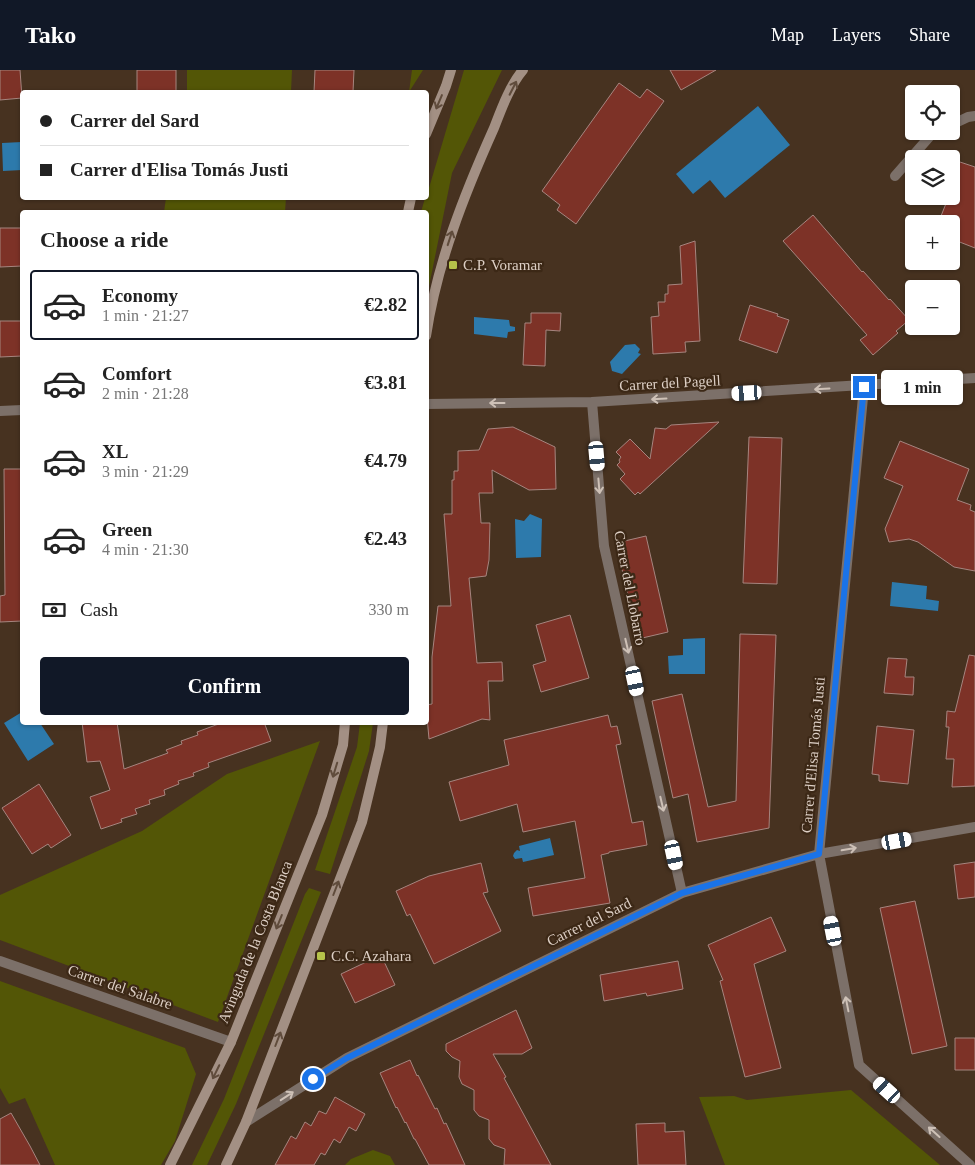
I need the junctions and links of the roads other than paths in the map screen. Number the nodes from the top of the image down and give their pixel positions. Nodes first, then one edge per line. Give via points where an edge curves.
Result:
1 (451, 70) edge
2 (523, 70) edge
3 (975, 116) edge
4 (960, 121) edge
5 (429, 127) edge
6 (927, 140) edge
7 (895, 176) dead end
8 (429, 317) edge
9 (975, 378) edge
10 (864, 387) junction
11 (592, 402) junction
12 (429, 404) edge
13 (20, 410) edge
14 (0, 411) edge
15 (345, 725) edge
16 (383, 725) edge
17 (975, 827) edge
18 (819, 854) junction
19 (682, 893) junction
20 (0, 961) edge
21 (231, 1042) junction
22 (246, 1122) junction
23 (170, 1165) edge
24 (226, 1165) edge
25 (970, 1165) edge

1 -> 5 street
8 -> 2 street via 449,238 471,178
3 - 4 street
6 - 7 street
9 - 10 street, Carrer del Pagell
10 -> 11 street, Carrer del Pagell
10 - 18 street, Carrer d'Elisa Tomás Justi
11 -> 12 street, Carrer del Pagell
11 -> 19 street, Carrer del Llobarro via 604,546
13 - 14 street
15 -> 21 street, Avinguda de la Costa Blanca via 343,745 322,815
22 -> 16 street via 362,822
18 -> 17 street, Carrer del Sard
18 - 19 street, Carrer del Sard
25 -> 18 street, Carrer d'Elisa Tomás Justi via 859,1065
22 -> 19 street, Carrer del Sard via 347,1058
20 - 21 street, Carrer del Salabre
21 -> 23 street, Avinguda de la Costa Blanca
22 - 24 street

